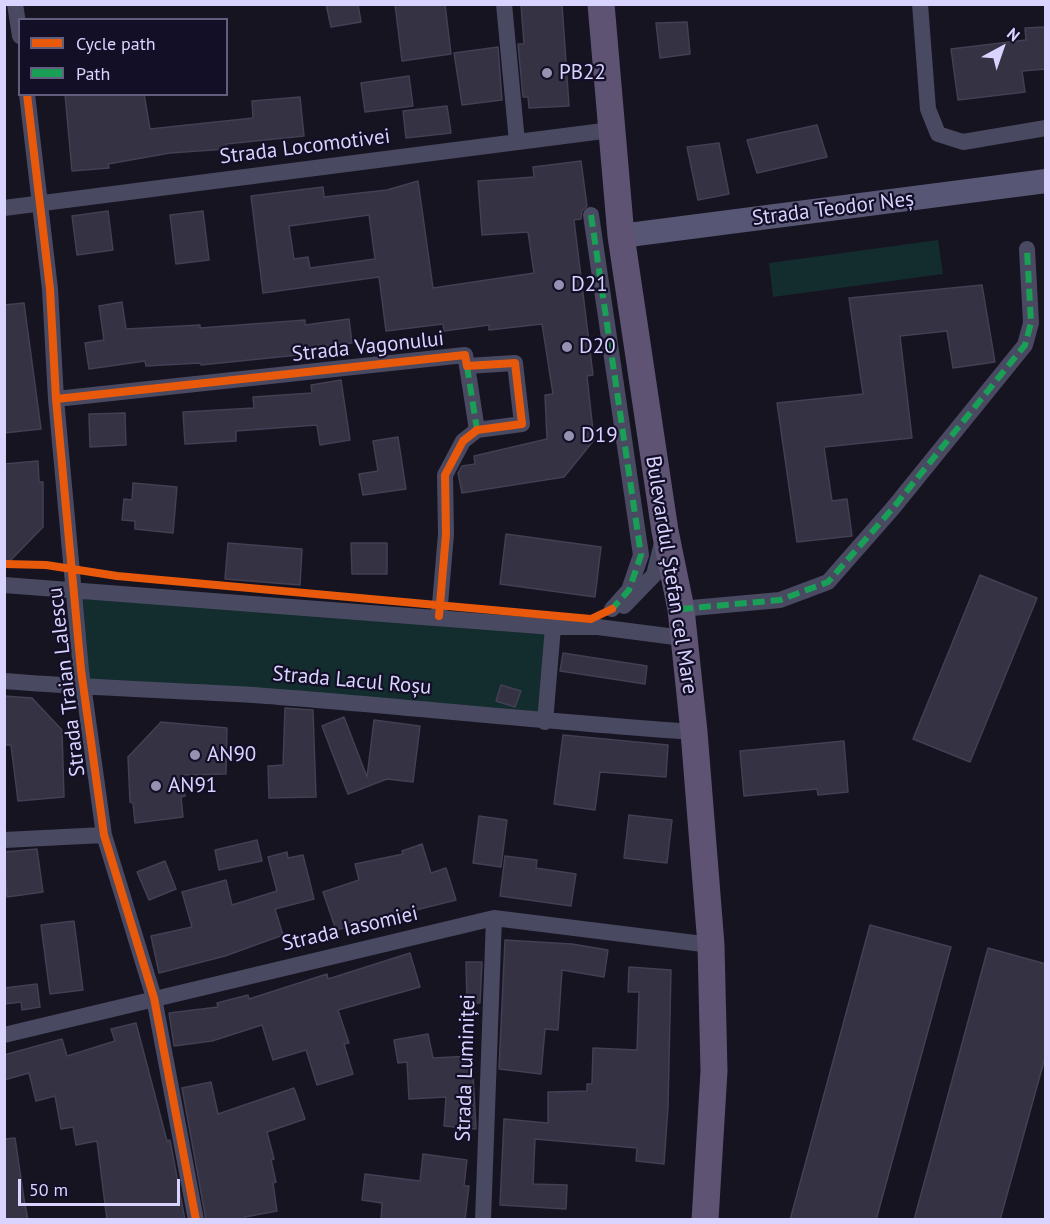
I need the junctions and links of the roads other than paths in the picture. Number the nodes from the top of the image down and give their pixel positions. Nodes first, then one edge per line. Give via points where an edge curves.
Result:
1 (15, 4) edge
2 (504, 4) edge
3 (601, 4) edge
4 (920, 4) edge
5 (4, 6) edge
6 (18, 23) edge
7 (27, 96) edge
8 (1046, 128) edge
9 (611, 130) junction
10 (517, 142) junction
11 (1046, 181) edge
12 (42, 204) junction
13 (4, 208) edge
14 (591, 215) dead end
15 (621, 236) junction
16 (1027, 249) dead end
17 (467, 366) junction
18 (56, 399) junction
19 (477, 430) junction
20 (665, 531) junction
21 (4, 585) edge
22 (73, 589) junction
23 (612, 609) dead end
24 (681, 609) junction
25 (439, 616) junction
26 (553, 627) junction
27 (598, 627) junction
28 (683, 638) junction
29 (4, 681) edge
30 (83, 688) junction
31 (545, 722) junction
32 (694, 732) junction
33 (104, 835) junction
34 (4, 840) edge
35 (494, 918) junction
36 (711, 945) junction
37 (154, 998) junction
38 (4, 1035) edge
39 (196, 1220) edge
40 (483, 1220) edge
41 (705, 1220) edge

1 - 5 street
1 - 6 street
2 - 10 street
3 - 9 main road, Bulevardul Ștefan cel Mare
4 - 8 street via 928,109 938,135 963,142
7 - 12 street, Strada Traian Lalescu
9 - 10 street, Strada Locomotivei
9 - 15 main road, Bulevardul Ștefan cel Mare
10 - 12 street, Strada Locomotivei
11 - 15 main road, Strada Teodor Neș
12 - 13 street, Strada Locomotivei
12 - 18 street, Strada Traian Lalescu
14 - 23 street via 641,555 629,590
15 - 20 main road, Bulevardul Ștefan cel Mare
16 - 24 street via 1031,323 1025,345 828,582 780,600
17 - 18 street, Strada Vagonului via 465,355
17 - 19 street, Strada Vagonului
17 - 19 street, Strada Vagonului via 515,363 522,424
18 - 22 street, Strada Traian Lalescu
19 - 25 street via 463,441 445,475 446,534
20 - 24 main road, Bulevardul Ștefan cel Mare
20 - 27 street via 654,575
21 - 22 street
22 - 25 street
22 - 30 street, Strada Traian Lalescu
24 - 28 main road, Bulevardul Ștefan cel Mare
25 - 26 street
26 - 27 street
26 - 31 street
27 - 28 street
28 - 32 main road, Bulevardul Ștefan cel Mare
29 - 30 street, Strada Lacul Roșu
30 - 31 street, Strada Lacul Roșu via 254,695
30 - 33 street, Strada Traian Lalescu
31 - 32 street, Strada Lacul Roșu
32 - 36 main road, Bulevardul Ștefan cel Mare
33 - 34 street
33 - 37 street, Strada Traian Lalescu
35 - 36 street, Strada Iasomiei
35 - 37 street, Strada Iasomiei
35 - 40 street, Strada Luminiței
36 - 41 main road, Bulevardul Ștefan cel Mare via 714,1071
37 - 38 street, Strada Iasomiei
37 - 39 street, Strada Traian Lalescu

